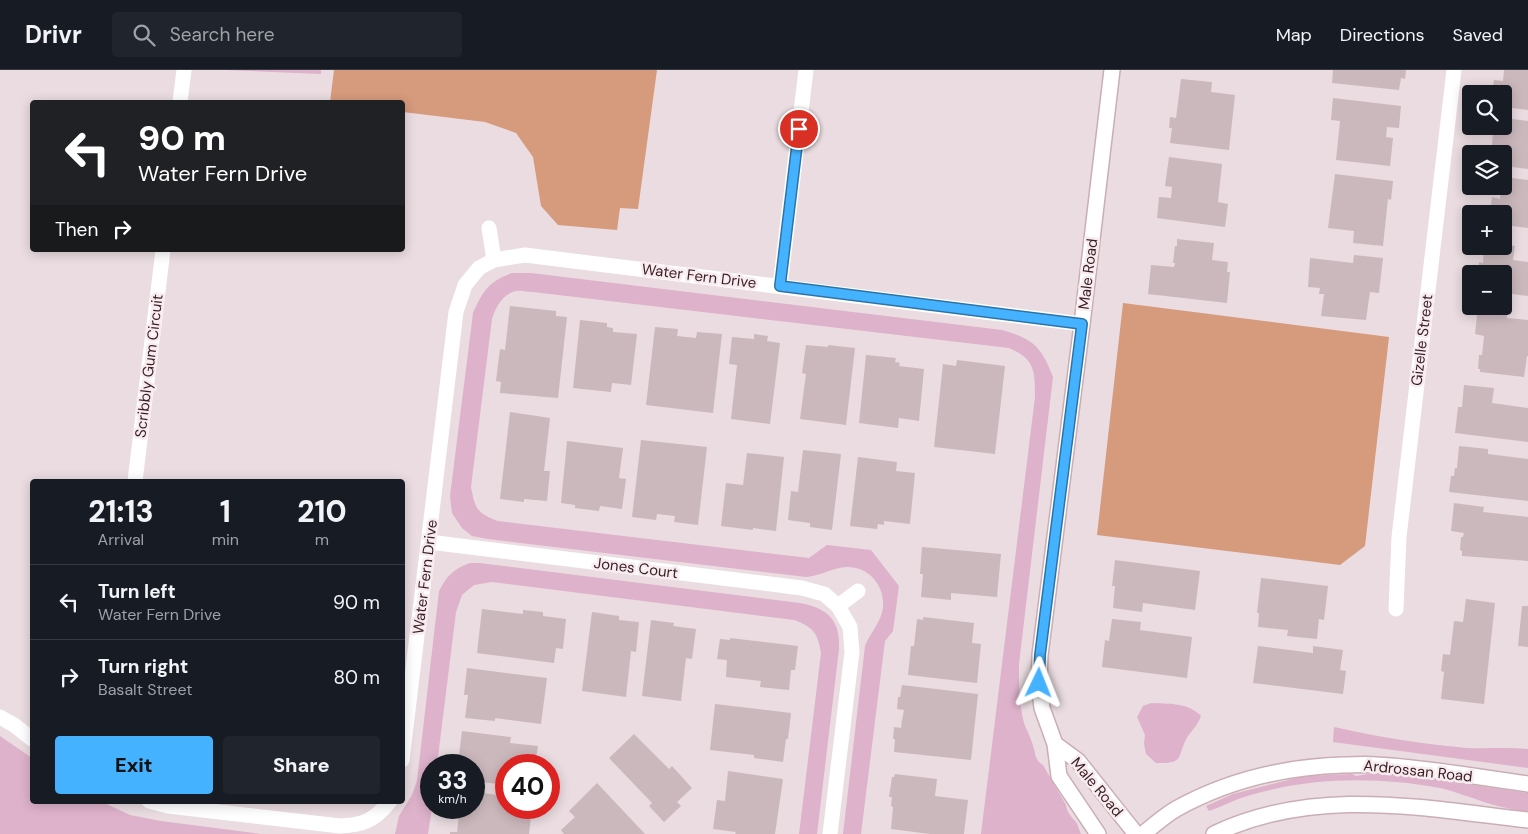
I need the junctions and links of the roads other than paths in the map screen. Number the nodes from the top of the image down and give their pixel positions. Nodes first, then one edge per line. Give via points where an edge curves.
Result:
1 (184, 70) edge
2 (806, 70) edge
3 (1112, 70) edge
4 (1454, 70) edge
5 (180, 100) edge
6 (489, 228) dead end
7 (163, 252) edge
8 (494, 260) junction
9 (780, 286) junction
10 (1082, 324) junction
11 (135, 479) edge
12 (430, 542) junction
13 (858, 591) dead end
14 (838, 606) junction
15 (1396, 609) dead end
16 (0, 717) edge
17 (30, 737) edge
18 (405, 737) edge
19 (1055, 744) junction
20 (1528, 784) edge
21 (160, 804) edge
22 (388, 804) edge
23 (1528, 820) edge
24 (371, 827) edge
25 (830, 834) edge
26 (1098, 834) edge
27 (1136, 834) edge
28 (1142, 834) edge
29 (1214, 834) edge

1 - 5 street
2 - 9 street
3 - 10 street, Male Road
4 - 15 street, Gizelle Street via 1399,537
6 - 8 street
7 - 11 street, Scribbly Gum Circuit
8 - 9 street, Water Fern Drive via 526,255
8 - 12 street, Water Fern Drive via 479,268 464,285 456,312
9 - 10 street, Water Fern Drive
10 - 19 street, Male Road via 1040,655 1042,708
12 - 14 street, Jones Court via 802,588 824,594
12 - 18 street, Water Fern Drive
13 - 14 street
14 - 25 street, Jones Court via 850,627 852,652
16 - 17 street
19 - 26 street, Male Road via 1059,776
19 - 27 street, Male Road via 1078,761
20 - 28 street, Ardrossan Road via 1376,764 1286,770 1246,779 1208,793 1174,810
21 - 24 street
22 - 24 street
23 - 29 street via 1406,806 1349,804 1286,810 1252,818

